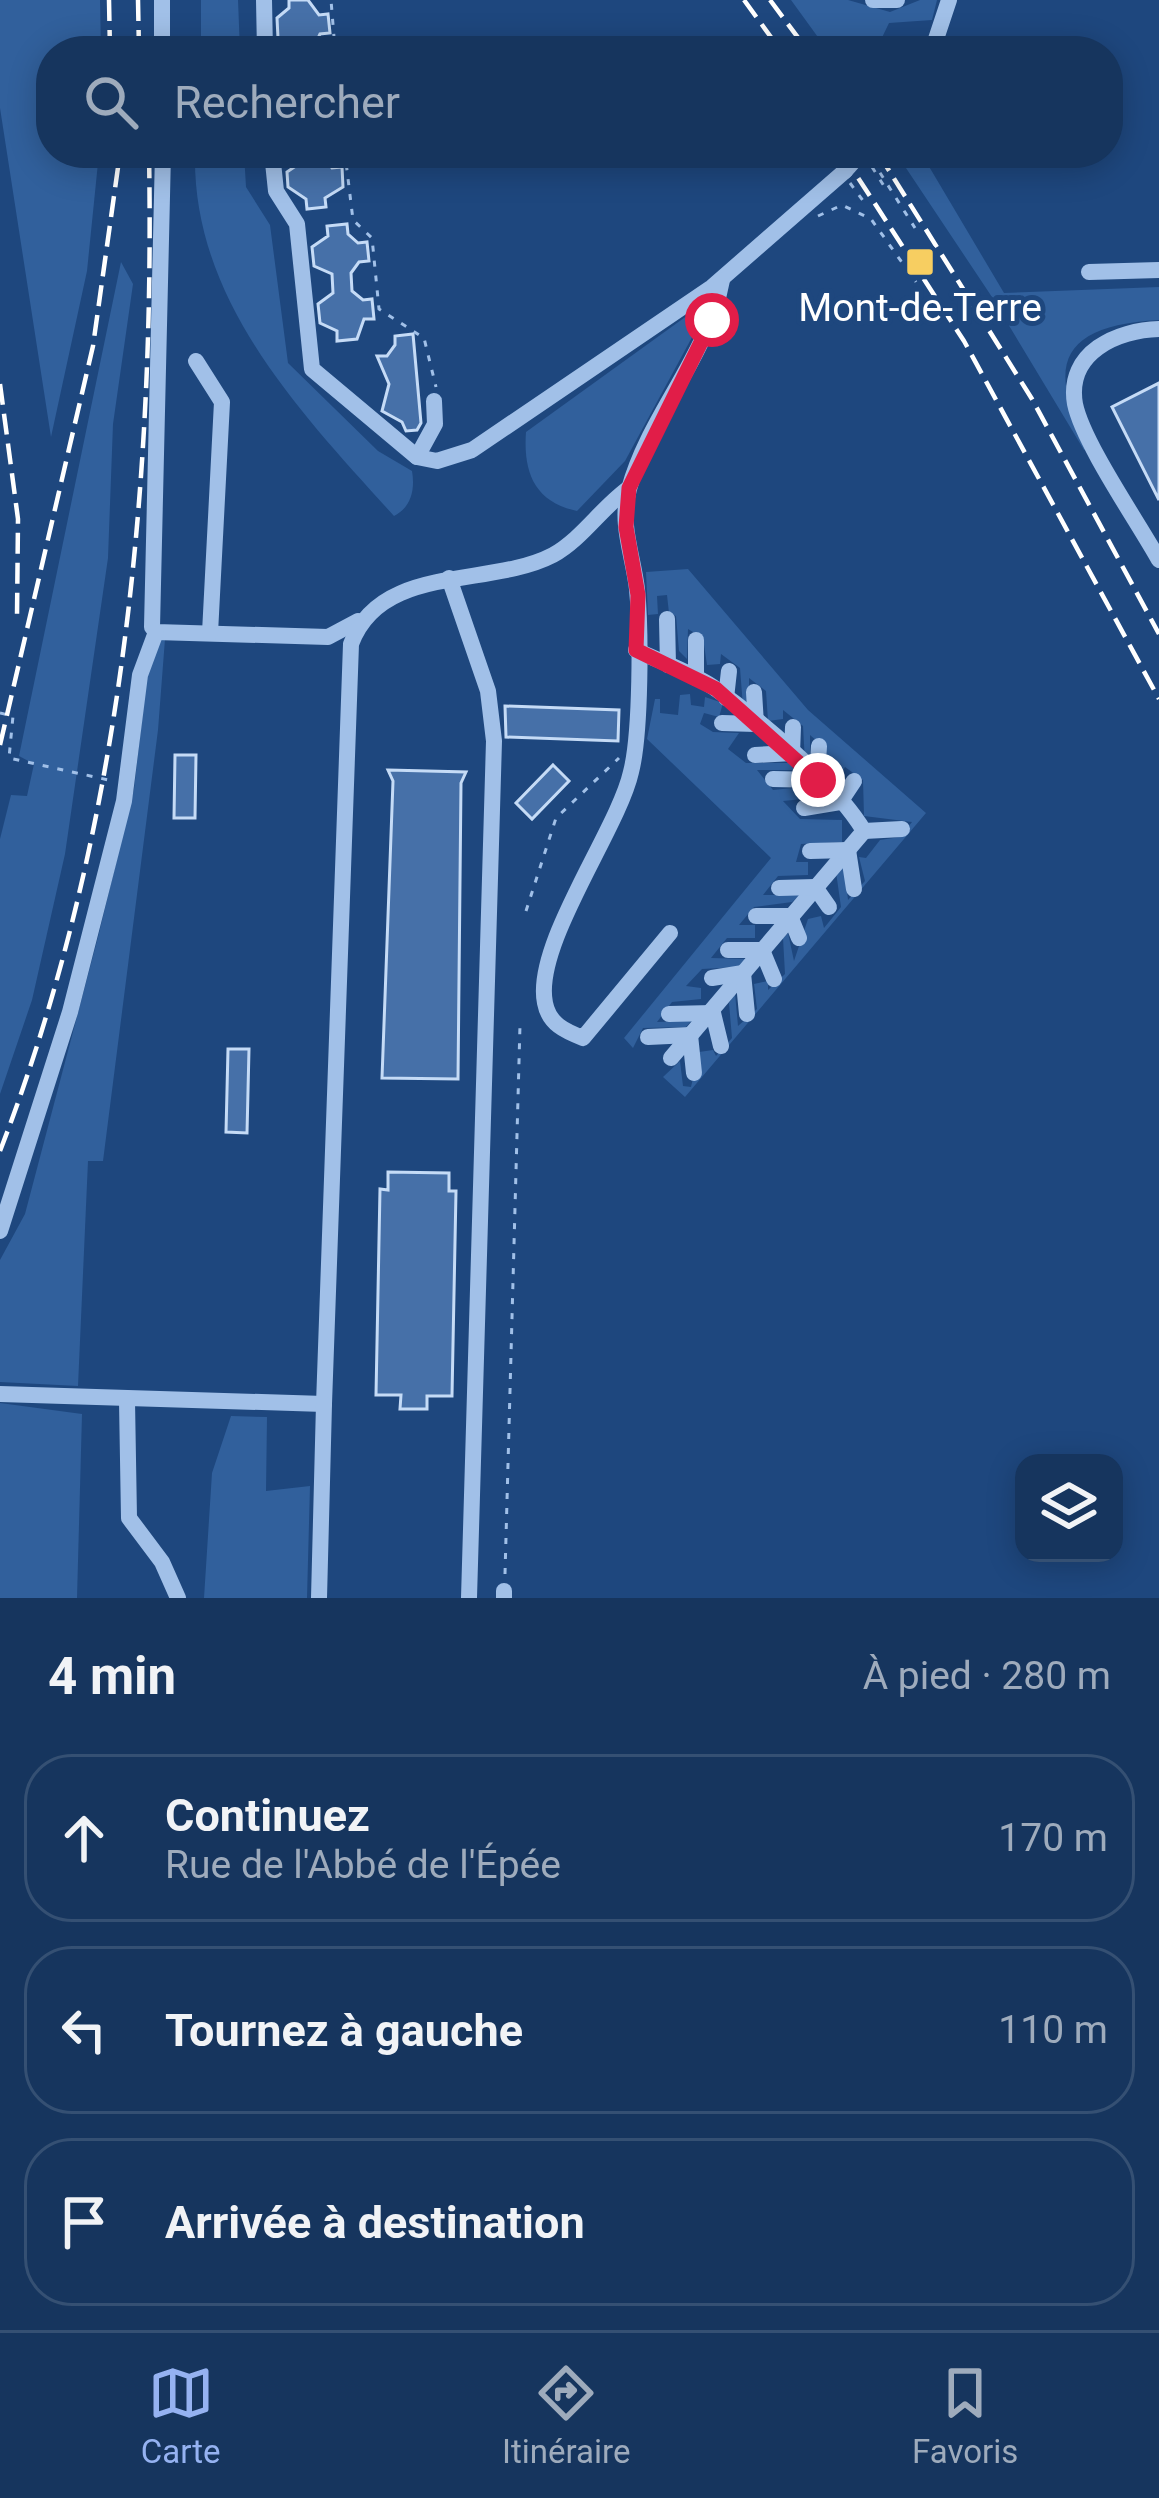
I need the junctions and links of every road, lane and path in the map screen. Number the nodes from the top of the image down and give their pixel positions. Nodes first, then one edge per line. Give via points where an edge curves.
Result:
1 (162, 0) edge
2 (331, 0) edge
3 (874, 0) edge
4 (897, 0) edge
5 (949, 0) edge
6 (269, 4) edge
7 (162, 36) edge
8 (266, 36) edge
9 (334, 36) edge
10 (937, 36) edge
11 (163, 168) edge
12 (274, 168) edge
13 (347, 168) edge
14 (854, 168) edge
15 (874, 168) edge
16 (875, 168) edge
17 (847, 176) junction
18 (884, 186) dead end
19 (867, 206) dead end
20 (812, 220) dead end
21 (915, 229) dead end
22 (1159, 271) edge
23 (1089, 272) dead end
24 (722, 280) junction
25 (916, 282) dead end
26 (1159, 329) edge
27 (196, 361) dead end
28 (438, 399) joint
29 (417, 457) junction
30 (629, 488) junction
31 (1159, 560) edge
32 (449, 578) junction
33 (364, 617) junction
34 (667, 619) dead end
35 (157, 632) junction
36 (210, 633) junction
37 (696, 640) dead end
38 (636, 650) junction
39 (668, 665) junction
40 (729, 671) dead end
41 (696, 678) junction
42 (754, 692) dead end
43 (726, 698) junction
44 (0, 713) edge
45 (722, 723) dead end
46 (756, 724) junction
47 (793, 727) dead end
48 (634, 744) junction
49 (819, 746) dead end
50 (792, 753) junction
51 (755, 754) dead end
52 (126, 779) junction
53 (773, 779) dead end
54 (818, 780) junction
55 (854, 781) dead end
56 (840, 802) junction
57 (804, 808) dead end
58 (902, 829) dead end
59 (864, 831) junction
60 (848, 850) junction
61 (810, 851) dead end
62 (815, 887) junction
63 (779, 888) dead end
64 (854, 889) dead end
65 (829, 907) dead end
66 (526, 910) dead end
67 (757, 916) dead end
68 (790, 916) junction
69 (670, 933) dead end
70 (799, 938) dead end
71 (728, 950) dead end
72 (762, 950) junction
73 (743, 973) junction
74 (712, 978) dead end
75 (774, 979) dead end
76 (712, 1013) junction
77 (669, 1014) dead end
78 (747, 1014) dead end
79 (520, 1024) dead end
80 (690, 1035) junction
81 (648, 1036) dead end
82 (722, 1046) dead end
83 (671, 1058) dead end
84 (694, 1073) dead end
85 (0, 1231) edge
86 (0, 1394) edge
87 (127, 1401) junction
88 (324, 1404) junction
89 (504, 1594) edge
90 (178, 1598) edge
91 (319, 1598) edge
92 (469, 1598) edge

1 - 7 street
2 - 9 path
3 - 4 street
5 - 10 street
6 - 8 street
11 - 35 street via 149,594
12 - 29 street via 276,191 297,224 312,369
13 - 28 path via 353,220 372,238 379,309 424,338
14 - 17 street, bridge
15 - 18 path
16 - 21 path
17 - 19 path
17 - 24 street
20 - 25 path via 842,206 865,214
22 - 23 street
24 - 29 street via 472,450 447,460
24 - 30 street via 707,331
26 - 31 street via 1097,343 1075,402
27 - 36 street via 222,402
28 - 29 street via 436,424
30 - 32 street via 557,553
30 - 38 street
32 - 33 street
32 - 92 street via 488,691 494,741
33 - 36 street via 328,637
33 - 88 street via 348,661
34 - 39 street
35 - 36 street
35 - 52 street via 140,675
37 - 41 street
38 - 39 street
38 - 48 street
39 - 41 street
40 - 43 street
41 - 43 street
42 - 46 street
43 - 46 street
44 - 52 path via 13,716 9,758
45 - 46 street
46 - 50 street
47 - 50 street
48 - 66 path via 556,818
48 - 69 street via 631,773 568,908 544,986 560,1030 583,1038
49 - 54 street
50 - 51 street
50 - 54 street
52 - 85 street via 70,1012
53 - 54 street
54 - 56 street
55 - 56 street
56 - 57 street
56 - 59 street
58 - 59 street
59 - 60 street
60 - 61 street
60 - 62 street
60 - 64 street
62 - 63 street
62 - 65 street
62 - 68 street
67 - 68 street
68 - 70 street
68 - 72 street
71 - 72 street
72 - 73 street
72 - 75 street
73 - 74 street
73 - 76 street
73 - 78 street
76 - 77 street
76 - 80 street
76 - 82 street
79 - 89 path
80 - 81 street
80 - 83 street
80 - 84 street
86 - 87 street
87 - 88 street
87 - 90 street via 130,1518
88 - 91 street

